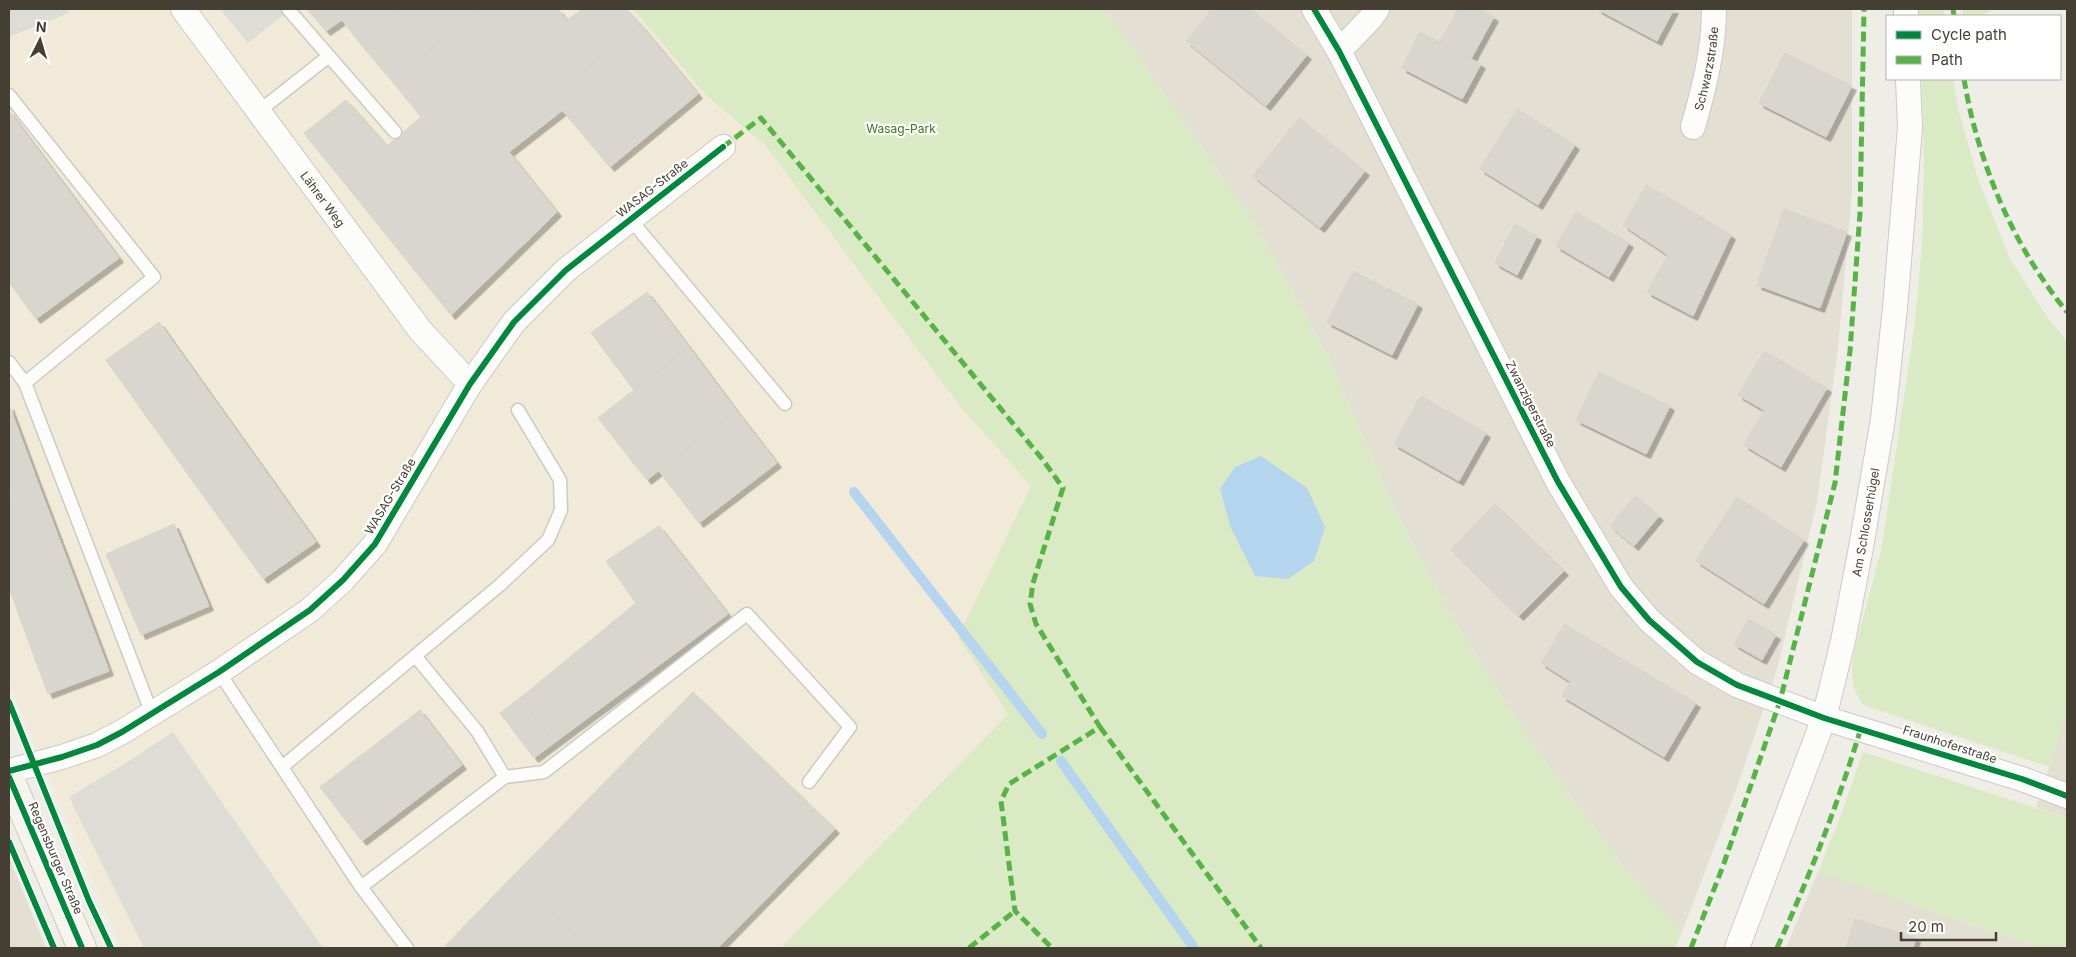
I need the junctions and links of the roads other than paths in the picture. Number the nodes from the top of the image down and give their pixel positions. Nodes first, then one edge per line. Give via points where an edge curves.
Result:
1 (183, 9) edge
2 (288, 9) edge
3 (1314, 9) edge
4 (1377, 9) edge
5 (1714, 9) edge
6 (1339, 50) junction
7 (329, 56) junction
8 (1908, 80) edge
9 (9, 95) edge
10 (258, 112) junction
11 (1693, 128) dead end
12 (395, 132) dead end
13 (723, 147) dead end
14 (630, 219) junction
15 (9, 362) edge
16 (25, 383) junction
17 (470, 384) junction
18 (785, 404) dead end
19 (518, 410) dead end
20 (416, 657) junction
21 (219, 672) junction
22 (152, 714) junction
23 (1824, 718) junction
24 (282, 767) junction
25 (9, 771) edge
26 (9, 777) edge
27 (505, 778) junction
28 (809, 782) dead end
29 (2067, 796) edge
30 (361, 887) junction
31 (82, 948) edge
32 (406, 948) edge
33 (1737, 948) edge

1 - 10 street, Lährer Weg
2 - 7 lane
3 - 6 street, Zwanzigerstraße
4 - 6 street
5 - 11 street, Schwarzstraße via 1707,78
6 - 23 street, Zwanzigerstraße via 1558,482 1621,587 1649,620 1697,662 1737,685
7 - 10 lane
7 - 12 lane
8 - 23 street, Am Schlosserhügel via 1910,128 1883,419 1862,545
9 - 16 lane via 154,277
10 - 17 street, Lährer Weg via 420,330
13 - 14 street, WASAG-Straße
14 - 17 street, WASAG-Straße via 566,270 514,322
14 - 18 lane
15 - 16 lane
16 - 22 lane
17 - 21 street, WASAG-Straße via 375,544 310,610
19 - 20 lane via 560,480 561,510 548,540
20 - 24 lane
20 - 27 lane via 477,731
21 - 22 street, WASAG-Straße
21 - 24 lane
22 - 25 street, WASAG-Straße via 97,745
23 - 29 street, Fraunhoferstraße
23 - 33 street, Am Schlosserhügel
24 - 30 lane
26 - 31 main road, Regensburger Straße
27 - 28 lane via 544,772 747,614 850,727
27 - 30 lane
30 - 32 lane

